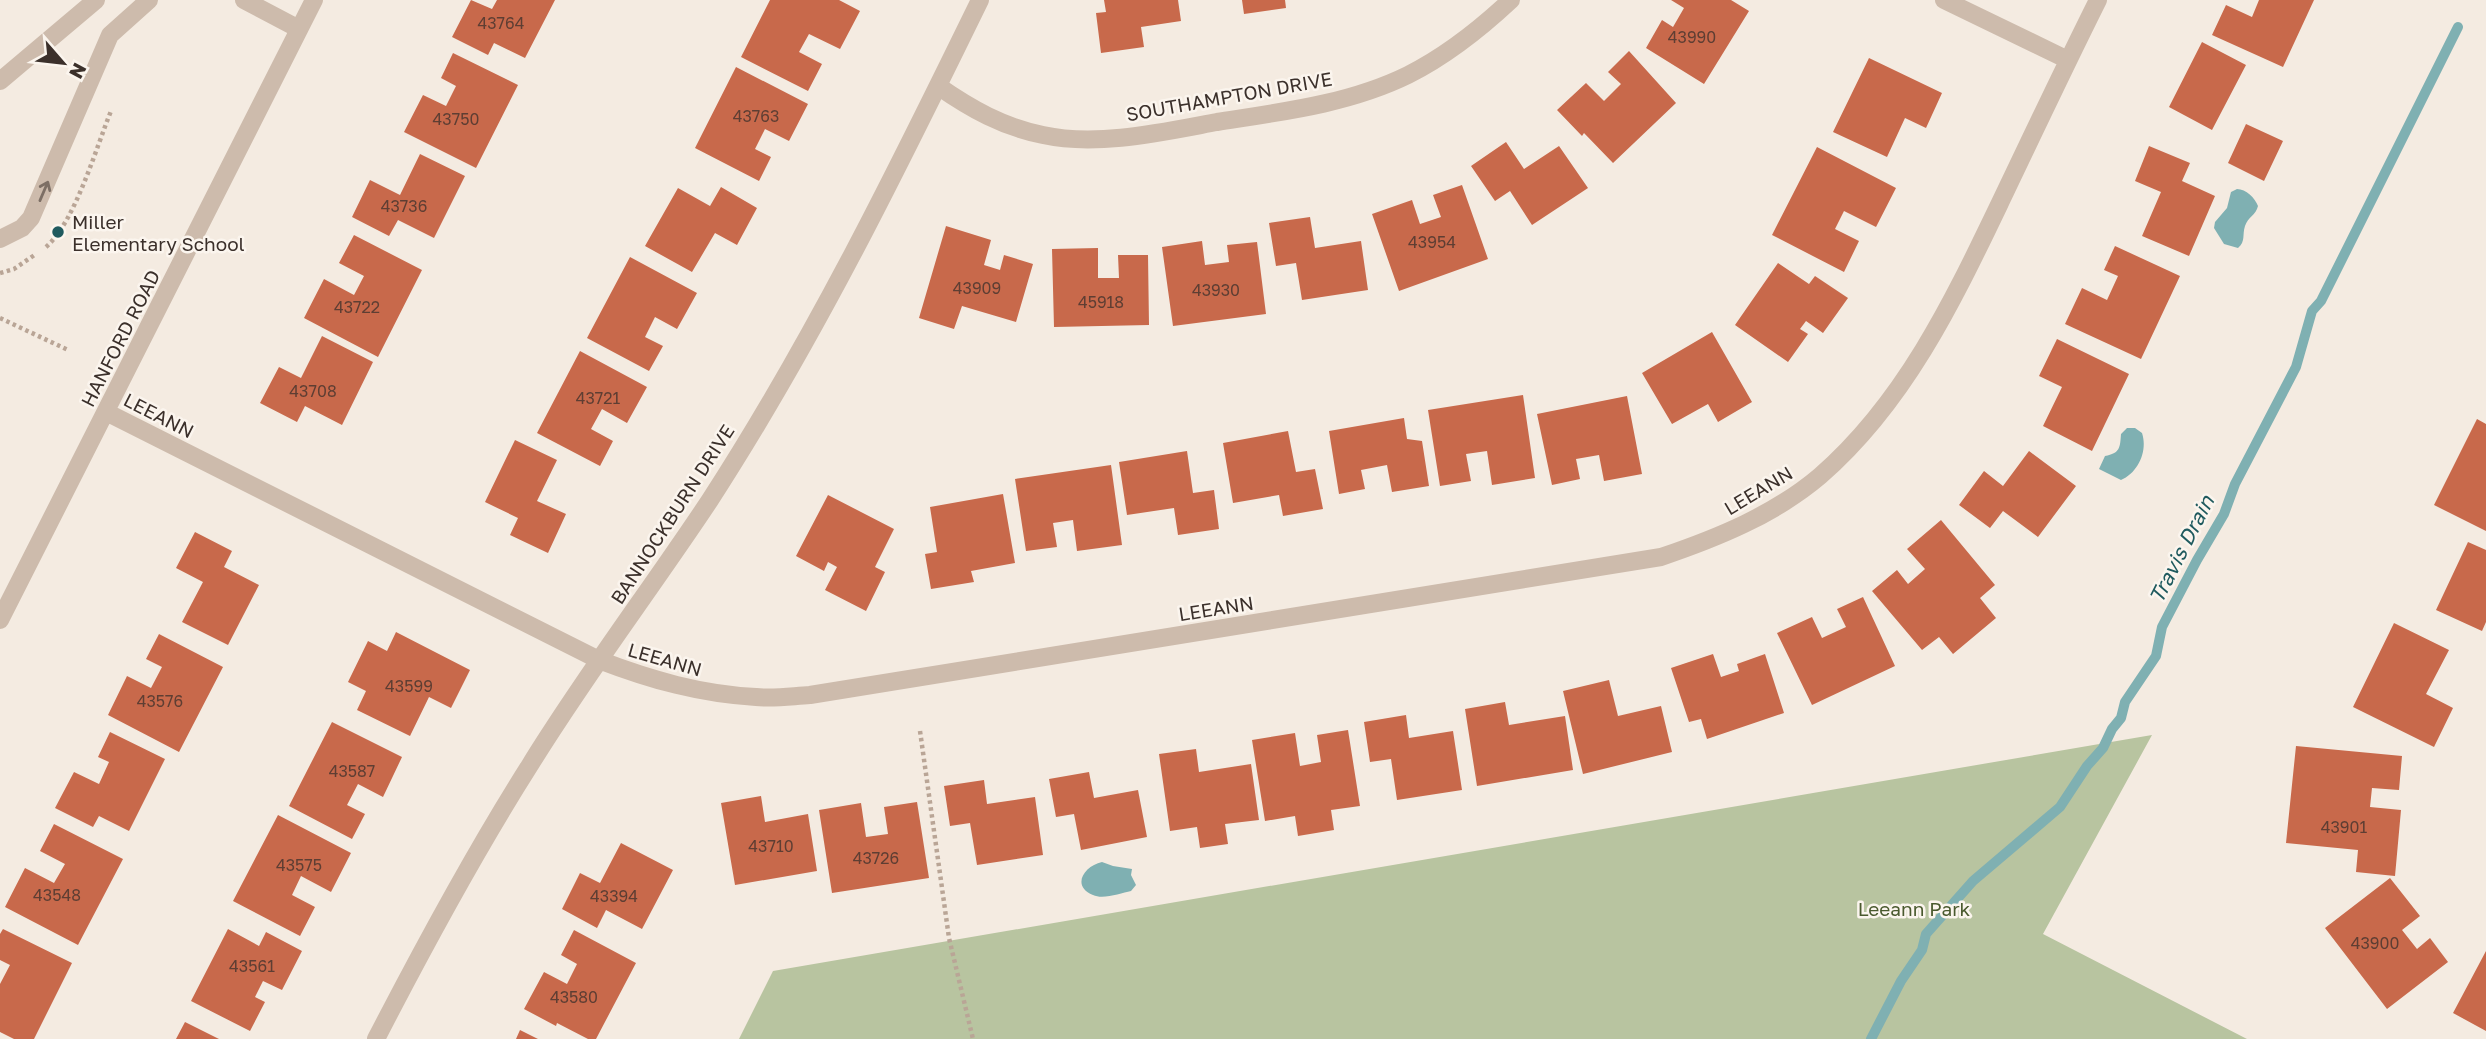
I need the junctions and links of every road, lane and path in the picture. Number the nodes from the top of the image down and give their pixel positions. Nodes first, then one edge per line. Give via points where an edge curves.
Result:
1 (96, 0) edge
2 (149, 0) edge
3 (244, 0) edge
4 (313, 0) edge
5 (980, 0) edge
6 (1511, 0) edge
7 (1944, 0) edge
8 (2098, 0) edge
9 (299, 29) junction
10 (2068, 61) junction
11 (0, 81) edge
12 (938, 86) junction
13 (0, 239) edge
14 (0, 318) edge
15 (68, 350) dead end
16 (106, 412) junction
17 (0, 620) edge
18 (599, 660) junction
19 (920, 731) dead end
20 (376, 1039) edge
21 (973, 1039) edge

1 - 11 street
13 -> 2 street via 32,218 110,35
3 - 9 street
4 - 9 street, HANFORD ROAD
5 - 12 street, BANNOCKBURN DRIVE
6 - 12 street, SOUTHAMPTON DRIVE via 1453,49 1372,90 1309,107 1144,135 1045,136 980,113
7 - 10 street
8 - 10 street, LEEANN
9 - 16 street, HANFORD ROAD
10 - 18 street, LEEANN via 1957,293 1901,386 1863,433 1819,476 1775,508 1714,539 1661,557 810,695 759,698 708,692 653,680
12 - 18 street, BANNOCKBURN DRIVE via 782,382 710,499
14 - 15 path
16 - 17 street, HANFORD ROAD
16 - 18 street, LEEANN
18 - 20 street, BANNOCKBURN DRIVE via 477,852
19 - 21 path via 950,938

